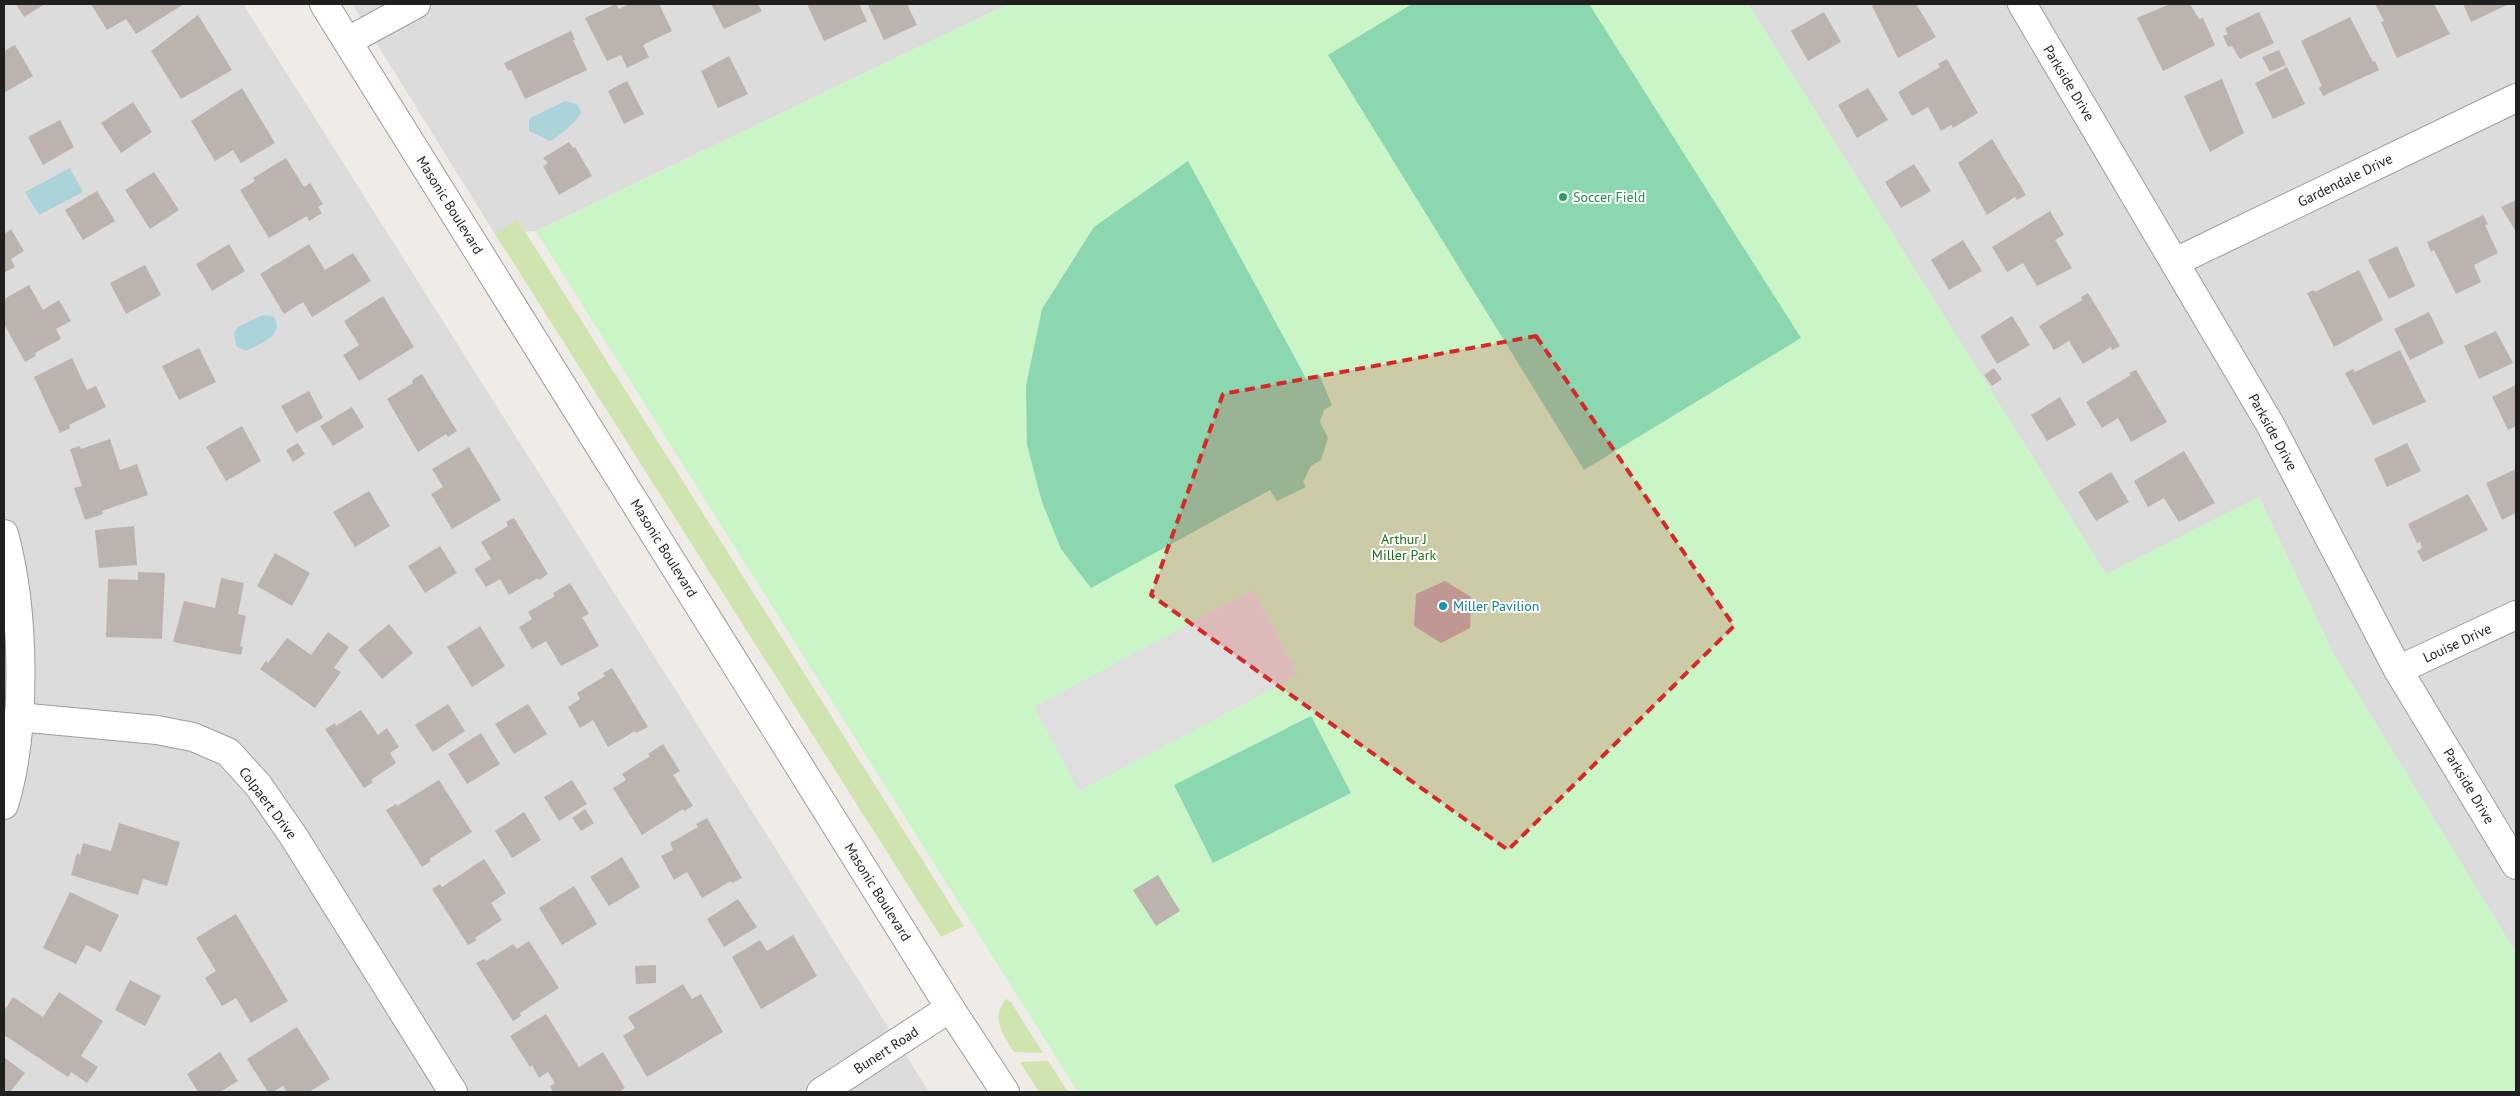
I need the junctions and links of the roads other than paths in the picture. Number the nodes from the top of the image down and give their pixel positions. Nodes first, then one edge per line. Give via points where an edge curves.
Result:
1 (324, 4) edge
2 (416, 4) edge
3 (2022, 4) edge
4 (348, 41) junction
5 (2516, 98) edge
6 (2174, 262) junction
7 (4, 534) edge
8 (2516, 615) edge
9 (2398, 670) junction
10 (18, 717) junction
11 (4, 805) edge
12 (2516, 865) edge
13 (950, 1008) junction
14 (453, 1092) edge
15 (821, 1092) edge
16 (1005, 1092) edge

1 - 4 street, Masonic Boulevard
2 - 4 street
3 - 6 street, Parkside Drive
4 - 13 street, Masonic Boulevard
5 - 6 street, Gardendale Drive
6 - 9 street, Parkside Drive via 2271,426
7 - 10 street via 17,622
8 - 9 street, Louise Drive
9 - 12 street, Parkside Drive
10 - 11 street
10 - 14 street, Colpaert Drive via 157,730 192,737 228,752 258,785 294,837
13 - 15 street, Bunert Road
13 - 16 street, Masonic Boulevard

